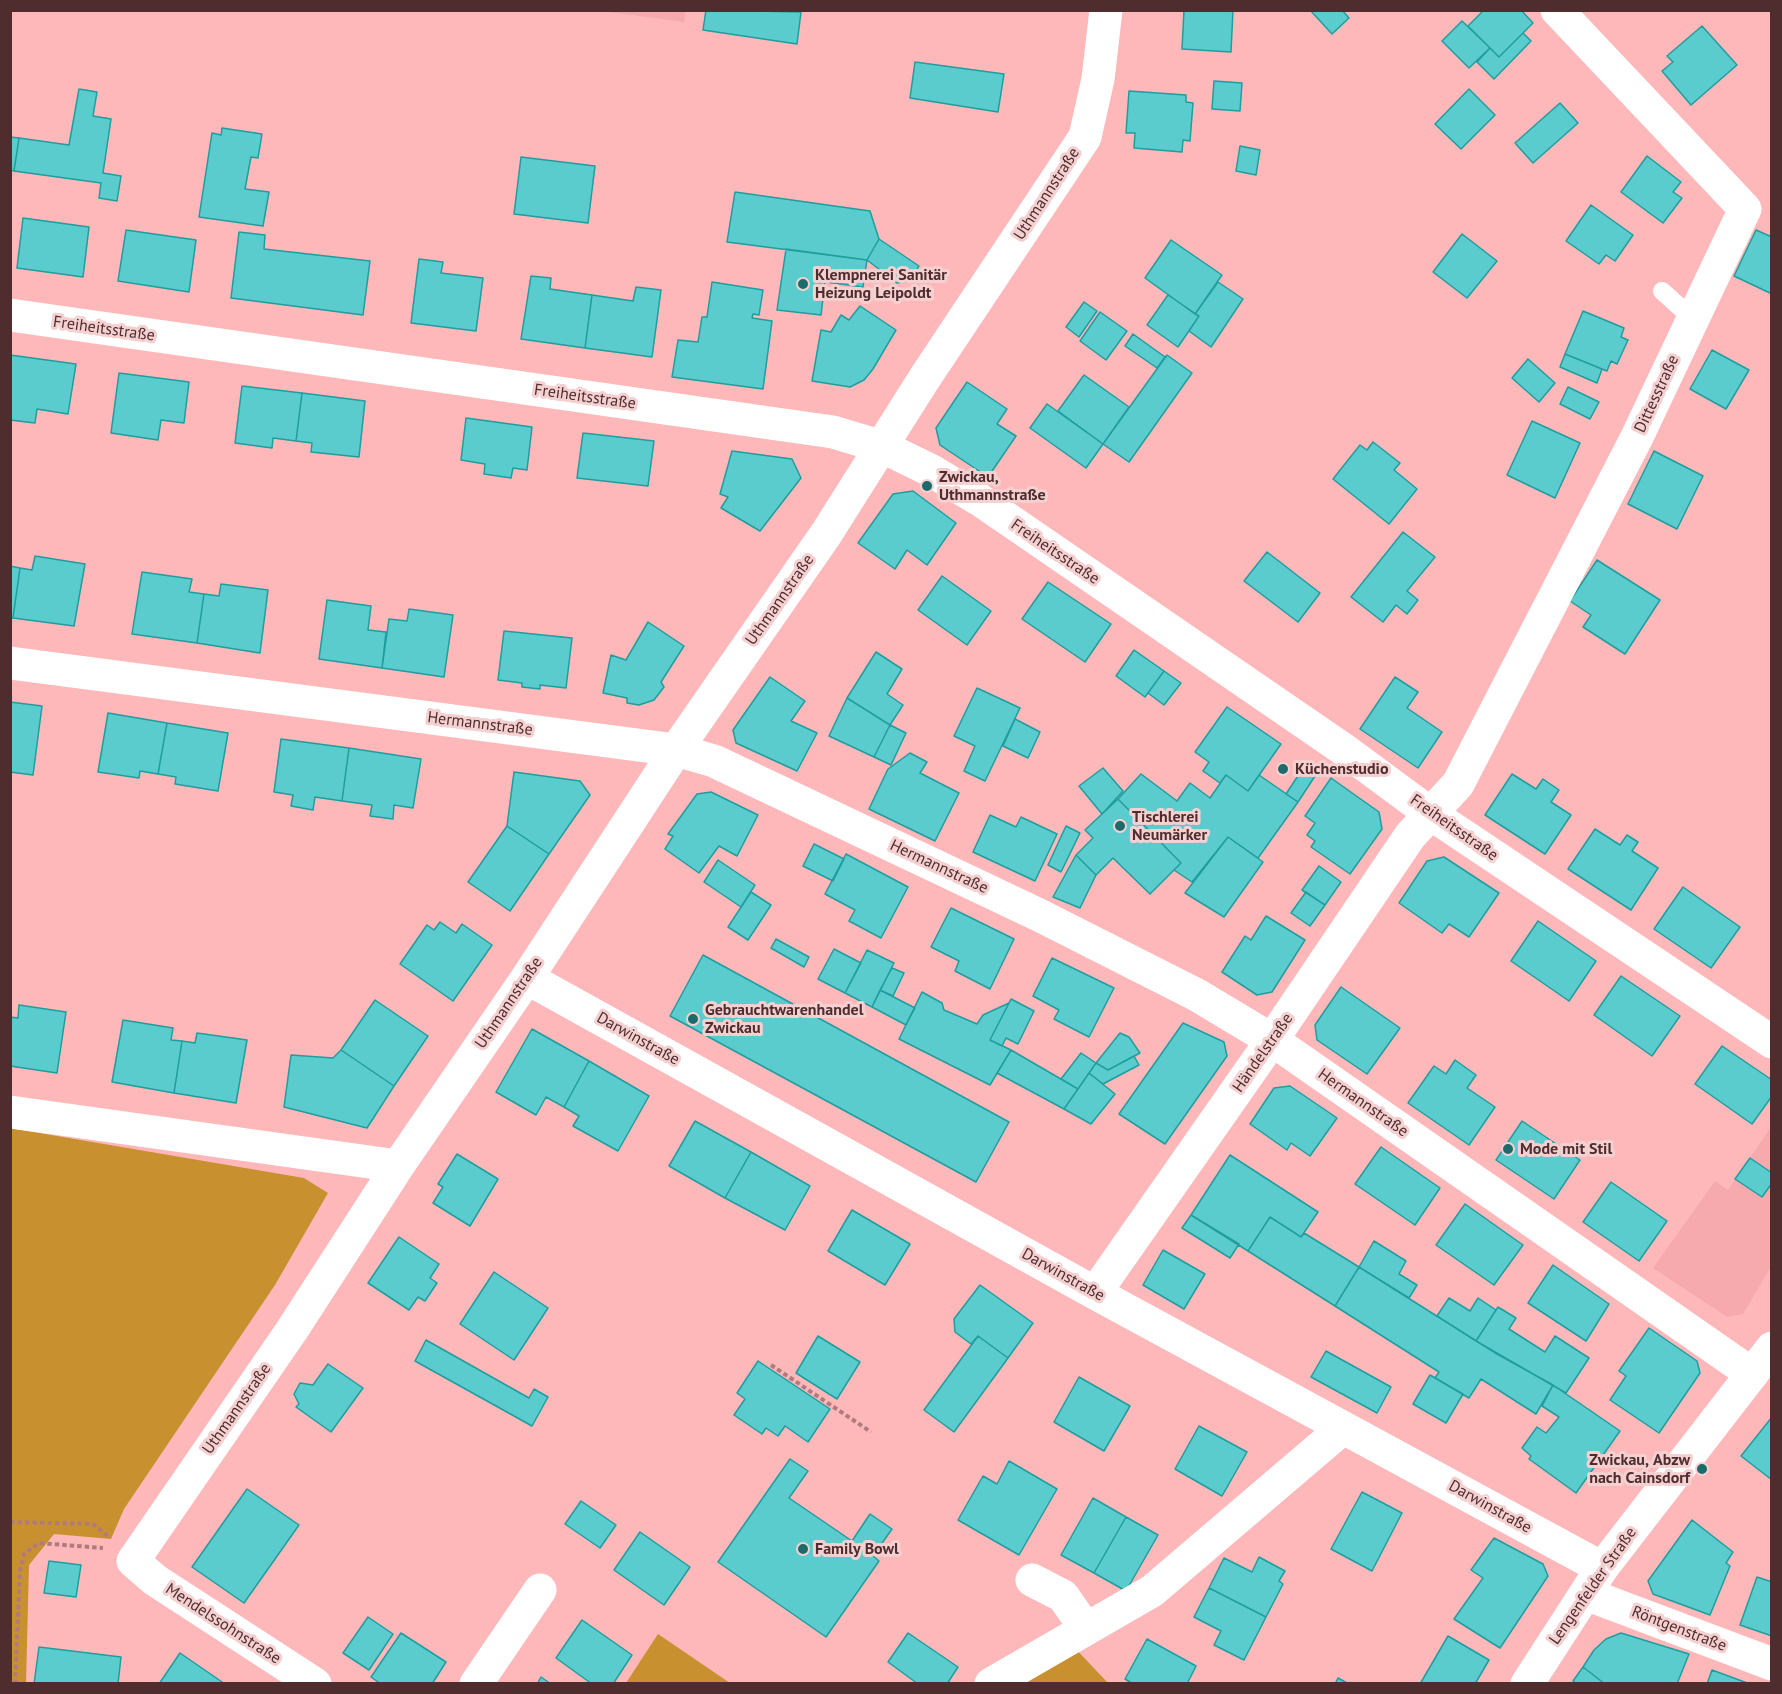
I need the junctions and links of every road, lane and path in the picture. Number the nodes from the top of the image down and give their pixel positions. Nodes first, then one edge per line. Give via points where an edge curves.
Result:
1 (1106, 10) edge
2 (1557, 10) edge
3 (1662, 291) dead end
4 (10, 315) edge
5 (1692, 318) junction
6 (883, 447) junction
7 (10, 663) edge
8 (676, 750) junction
9 (1431, 814) junction
10 (527, 978) junction
11 (1272, 1040) junction
12 (1772, 1042) edge
13 (10, 1112) edge
14 (398, 1166) junction
15 (1095, 1293) junction
16 (1772, 1348) edge
17 (771, 1365) dead end
18 (1752, 1374) junction
19 (1343, 1428) junction
20 (871, 1432) dead end
21 (10, 1522) edge
22 (124, 1555) junction
23 (1032, 1580) dead end
24 (1594, 1581) junction
25 (540, 1590) dead end
26 (1086, 1629) junction
27 (1772, 1664) edge
28 (15, 1683) edge
29 (315, 1683) edge
30 (476, 1683) edge
31 (991, 1683) edge
32 (1527, 1683) edge

1 - 6 street, Uthmannstraße via 1098,79 1085,137
2 - 5 street, Dittesstraße via 1745,209
3 - 5 lane
4 - 6 street, Freiheitsstraße via 833,432
5 - 9 street, Dittesstraße via 1637,437 1531,645 1458,783
6 - 8 street, Uthmannstraße
6 - 9 street, Freiheitsstraße via 987,505 1343,748
7 - 8 street, Hermannstraße
8 - 10 street, Uthmannstraße
8 - 11 street, Hermannstraße via 714,762 1018,904 1143,966
9 - 11 street, Händelstraße via 1410,836
9 - 12 street, Freiheitsstraße
10 - 14 street, Uthmannstraße
10 - 15 street, Darwinstraße
11 - 15 street, Händelstraße
11 - 18 street, Hermannstraße
13 - 14 street
14 - 22 street, Uthmannstraße via 285,1340
15 - 19 street, Darwinstraße
16 - 18 street, Lengenfelder Straße
17 - 20 path
18 - 24 street, Lengenfelder Straße
19 - 24 street, Darwinstraße
19 - 26 street via 1152,1591
21 - 22 path via 93,1524
22 - 28 path via 39,1543 24,1554
22 - 29 street, Mendelssohnstraße via 155,1580
23 - 26 street via 1063,1596
24 - 27 street, Röntgenstraße
24 - 32 street, Lengenfelder Straße
25 - 30 street
26 - 31 street

